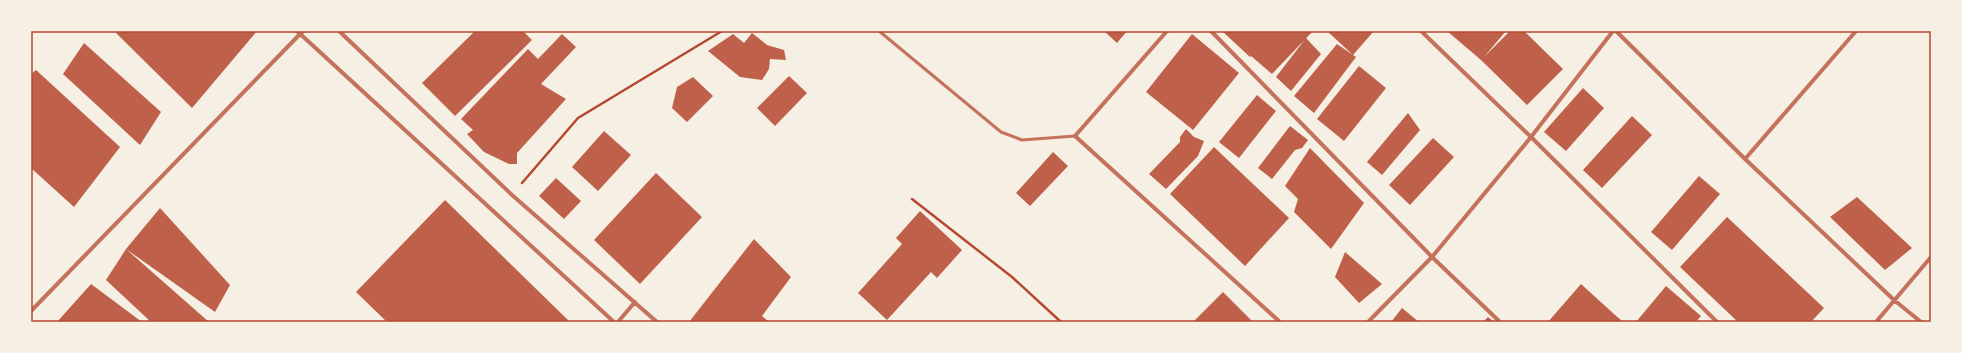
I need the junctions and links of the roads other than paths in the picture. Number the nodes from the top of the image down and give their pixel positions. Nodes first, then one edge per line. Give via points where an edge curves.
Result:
1 (339, 31) edge
2 (879, 31) edge
3 (1167, 31) edge
4 (1211, 31) edge
5 (1421, 31) edge
6 (1615, 31) edge
7 (1856, 31) edge
8 (300, 32) edge
9 (1075, 136) junction
10 (1531, 137) junction
11 (1745, 159) junction
12 (1432, 257) junction
13 (1931, 257) edge
14 (1894, 300) junction
15 (635, 302) junction
16 (31, 311) edge
17 (614, 322) edge
18 (618, 322) edge
19 (657, 322) edge
20 (1280, 322) edge
21 (1368, 322) edge
22 (1500, 322) edge
23 (1717, 322) edge
24 (1876, 322) edge
25 (1921, 322) edge

1 - 15 street via 512,195
2 - 9 lane via 1001,132 1022,140
3 - 9 street
4 - 12 street
5 - 10 street
6 - 10 street
6 - 11 street
7 - 11 street
8 - 16 street
8 - 17 street
9 - 20 street
10 - 12 street
10 - 23 street
11 - 14 street
12 - 21 street
12 - 22 street
13 - 14 street
14 - 24 street
14 - 25 street
15 - 18 street
15 - 19 street

